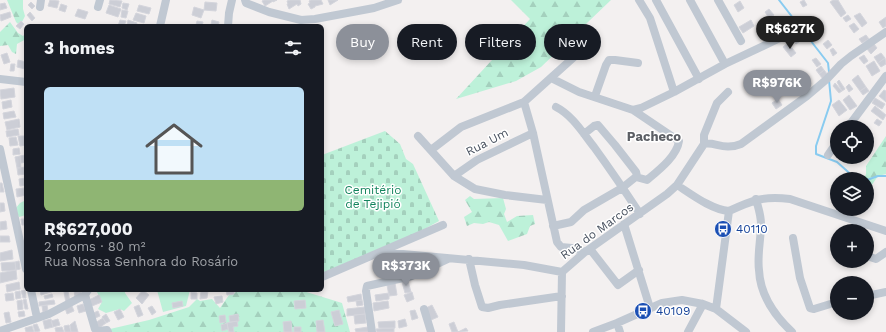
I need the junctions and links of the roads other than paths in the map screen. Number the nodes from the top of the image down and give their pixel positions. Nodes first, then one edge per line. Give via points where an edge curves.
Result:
1 (166, 0) edge
2 (232, 0) edge
3 (244, 0) edge
4 (639, 0) edge
5 (656, 0) edge
6 (690, 0) edge
7 (718, 0) edge
8 (394, 4) edge
9 (160, 24) edge
10 (229, 24) edge
11 (794, 29) dead end
12 (886, 32) edge
13 (741, 41) dead end
14 (571, 60) edge
15 (638, 63) dead end
16 (725, 64) junction
17 (886, 76) edge
18 (551, 78) junction
19 (0, 79) edge
20 (699, 80) junction
21 (24, 82) edge
22 (674, 92) junction
23 (728, 92) dead end
24 (595, 96) junction
25 (524, 102) junction
26 (556, 107) dead end
27 (633, 110) junction
28 (853, 120) edge
29 (533, 133) junction
30 (584, 134) junction
31 (418, 136) dead end
32 (705, 144) junction
33 (0, 149) edge
34 (431, 150) junction
35 (830, 152) edge
36 (828, 155) dead end
37 (454, 176) junction
38 (637, 176) junction
39 (677, 185) junction
40 (622, 188) junction
41 (756, 199) junction
42 (547, 200) junction
43 (729, 211) junction
44 (640, 214) junction
45 (624, 224) junction
46 (443, 225) dead end
47 (553, 226) junction
48 (886, 231) edge
49 (793, 238) dead end
50 (588, 251) junction
51 (381, 252) junction
52 (886, 252) edge
53 (449, 258) junction
54 (874, 258) edge
55 (24, 260) edge
56 (469, 260) junction
57 (639, 270) junction
58 (562, 272) junction
59 (324, 276) edge
60 (31, 292) edge
61 (86, 292) edge
62 (886, 292) edge
63 (874, 295) edge
64 (562, 296) junction
65 (703, 304) junction
66 (830, 304) edge
67 (650, 308) junction
68 (424, 309) dead end
69 (716, 309) junction
70 (37, 318) junction
71 (617, 323) junction
72 (0, 331) edge
73 (108, 332) edge
74 (372, 332) edge
75 (431, 332) edge
76 (561, 332) edge
77 (593, 332) edge
78 (620, 332) edge
79 (688, 332) edge
80 (746, 332) edge
81 (792, 332) edge

1 - 9 street
2 - 10 street
3 - 8 street via 269,12 301,20
4 - 22 street via 650,18
5 - 20 street
6 - 16 street
7 - 13 street
11 - 16 street
12 - 32 street via 851,56 795,105 741,144 729,148
14 - 18 street
15 - 24 street via 612,59 607,62
16 - 20 street
17 - 28 street
18 - 24 street via 579,92
18 - 25 street
19 - 21 street
20 - 22 street
22 - 27 street
23 - 32 street via 717,103 704,134
24 - 27 street
25 - 29 street
25 - 34 street via 461,127
26 - 30 street
27 - 38 street via 679,140 665,164 647,180
29 - 37 street, Rua Um via 477,160
29 - 42 street
30 - 38 street via 595,125 599,126 620,150
30 - 40 street
31 - 34 street
32 - 39 street
33 - 55 street
34 - 37 street
35 - 36 street
37 - 42 street via 475,189 489,193
38 - 40 street
39 - 43 street via 716,208
39 - 44 street, Rua do Marcos
40 - 44 street
40 - 47 street via 594,203 571,222
41 - 43 street
41 - 48 street via 790,199
41 - 81 street via 761,225 758,270 762,287 772,309
42 - 47 street
43 - 69 street
44 - 45 street, Rua do Marcos
45 - 50 street, Rua do Marcos
45 - 57 street
46 - 51 street
47 - 50 street via 559,246
49 - 66 street via 800,278 810,308
50 - 57 street via 618,285
50 - 58 street, Rua do Marcos
51 - 53 street, Rua do Marcos
51 - 59 street
52 - 54 street
53 - 56 street, Rua do Marcos
53 - 74 street via 412,276 367,286
56 - 58 street, Rua do Marcos via 524,265
56 - 64 street via 482,307
57 - 67 street
58 - 64 street
60 - 70 street
61 - 70 street
61 - 73 street via 95,328
62 - 63 street
64 - 76 street
65 - 67 street via 682,300
65 - 69 street
65 - 79 street
67 - 71 street
68 - 75 street
69 - 80 street
70 - 72 street
71 - 77 street
71 - 78 street

